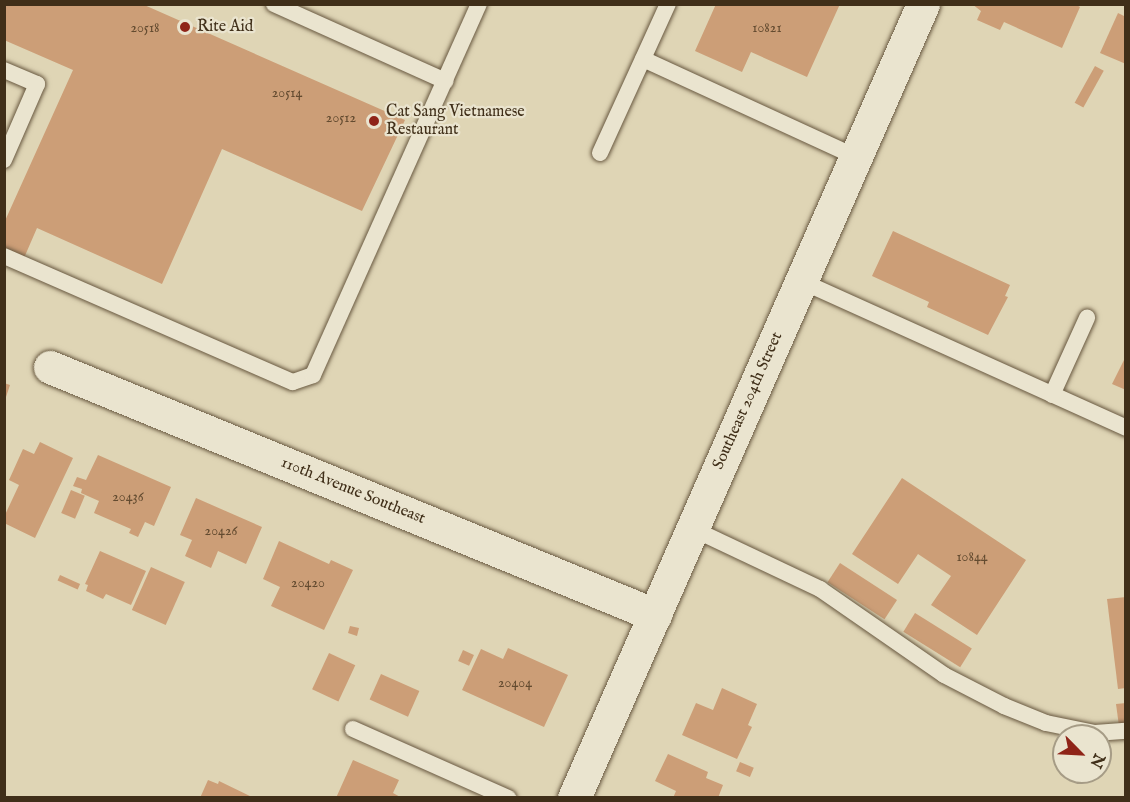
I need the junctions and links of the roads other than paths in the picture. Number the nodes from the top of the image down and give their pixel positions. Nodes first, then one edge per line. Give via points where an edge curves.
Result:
1 (274, 4) edge
2 (479, 4) edge
3 (668, 4) edge
4 (923, 4) edge
5 (643, 59) junction
6 (4, 69) edge
7 (445, 81) junction
8 (600, 153) dead end
9 (856, 157) junction
10 (4, 160) edge
11 (4, 256) edge
12 (801, 281) junction
13 (1087, 318) dead end
14 (50, 367) dead end
15 (1052, 395) junction
16 (1125, 428) edge
17 (692, 528) junction
18 (655, 615) junction
19 (353, 729) dead end
20 (1125, 731) edge
21 (508, 798) edge
22 (574, 798) edge

1 - 7 lane
2 - 7 lane
3 - 5 lane
4 - 9 street, Southeast 204th Street
5 - 8 lane
5 - 9 lane
6 - 10 lane via 37,84
7 - 11 lane via 312,375 293,382
9 - 12 street, Southeast 204th Street
12 - 15 lane
12 - 17 street, Southeast 204th Street
13 - 15 lane
14 - 18 street, 110th Avenue Southeast
15 - 16 lane
17 - 18 street, Southeast 204th Street
17 - 20 lane via 820,588 944,675 1004,706 1046,723 1095,733
18 - 22 street, Southeast 204th Street
19 - 21 lane

